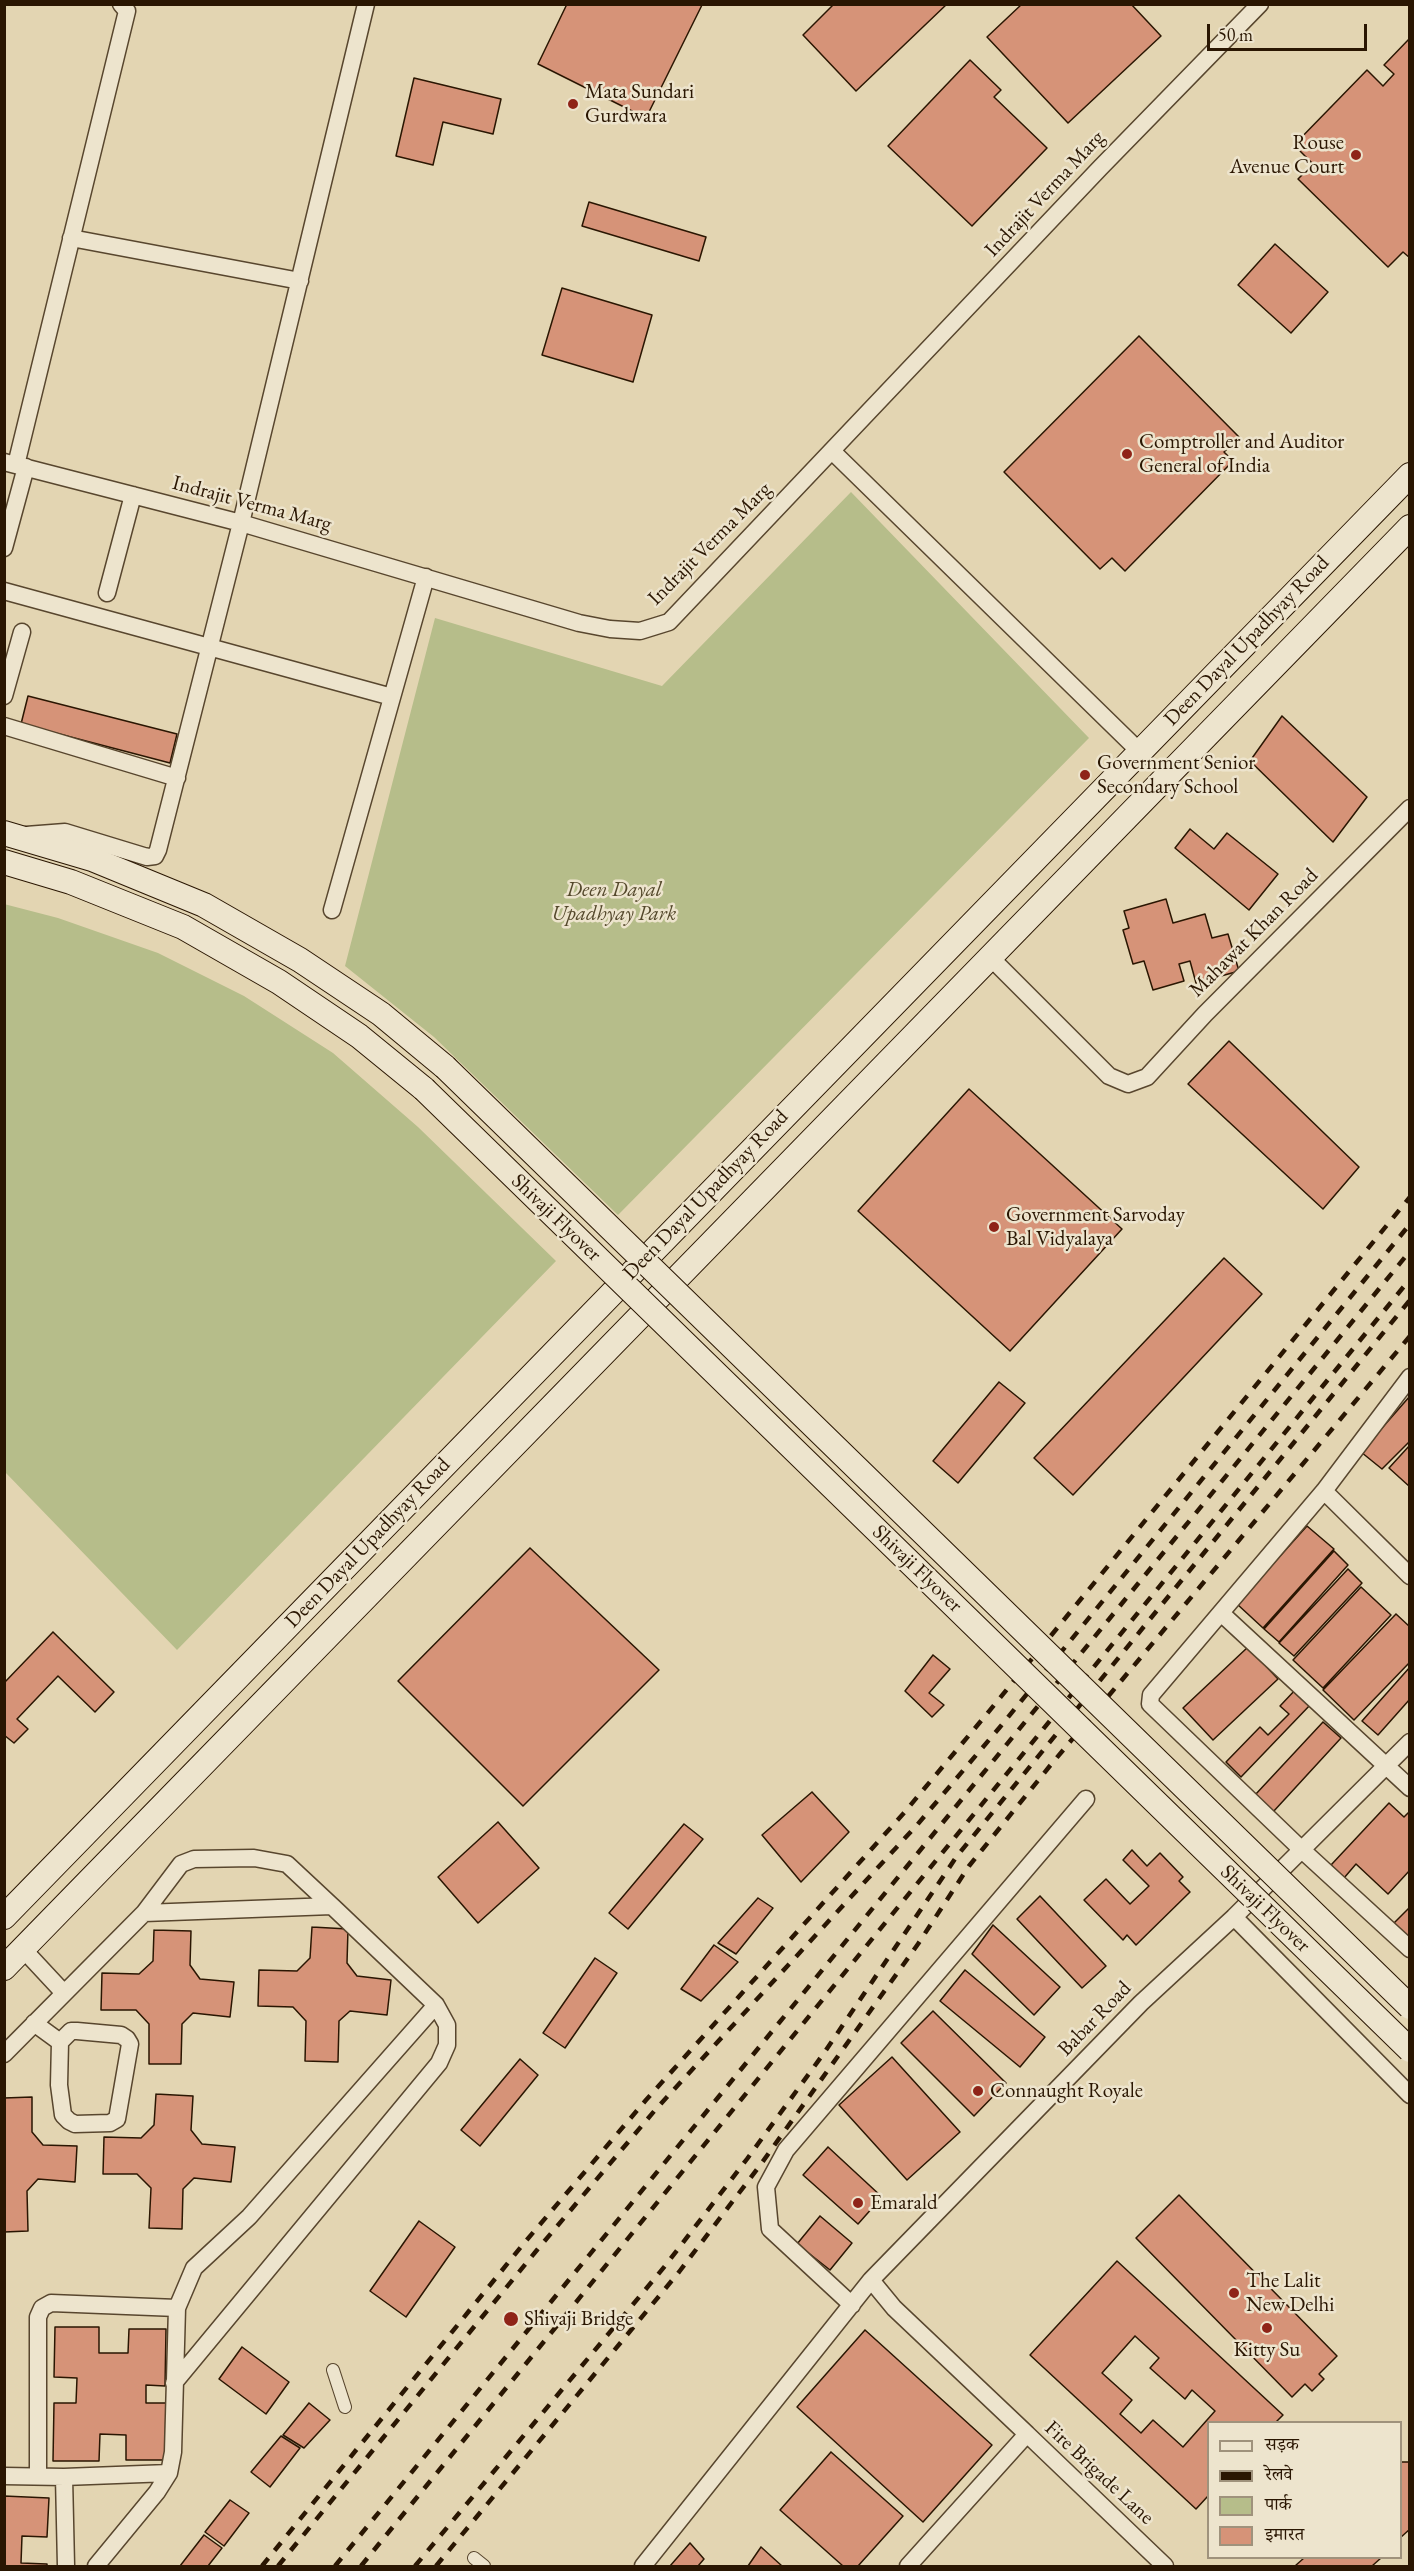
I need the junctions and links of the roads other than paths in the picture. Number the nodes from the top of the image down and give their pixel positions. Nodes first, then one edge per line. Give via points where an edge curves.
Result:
1 (121, 4) edge
2 (366, 4) edge
3 (1260, 4) edge
4 (71, 238) junction
5 (300, 281) junction
6 (832, 452) junction
7 (15, 464) edge
8 (1410, 475) edge
9 (134, 495) junction
10 (241, 523) junction
11 (1410, 527) edge
12 (4, 548) edge
13 (426, 577) junction
14 (4, 591) edge
15 (107, 593) dead end
16 (22, 632) dead end
17 (211, 646) junction
18 (4, 696) edge
19 (392, 697) junction
20 (4, 726) edge
21 (1139, 751) junction
22 (177, 778) junction
23 (1410, 808) edge
24 (8, 834) edge
25 (4, 862) edge
26 (332, 910) dead end
27 (990, 957) junction
28 (1410, 1377) edge
29 (1323, 1491) junction
30 (1410, 1576) edge
31 (1221, 1613) junction
32 (1410, 1742) edge
33 (1386, 1766) junction
34 (1410, 1788) edge
35 (1086, 1799) dead end
36 (1302, 1850) junction
37 (332, 1906) junction
38 (144, 1913) junction
39 (4, 1917) edge
40 (1234, 1917) junction
41 (23, 1949) junction
42 (1410, 1949) edge
43 (4, 1968) edge
44 (63, 1992) junction
45 (436, 2005) junction
46 (1410, 2007) edge
47 (34, 2023) junction
48 (60, 2042) junction
49 (1410, 2050) edge
50 (4, 2054) edge
51 (1410, 2095) edge
52 (871, 2280) junction
53 (852, 2305) junction
54 (177, 2308) junction
55 (333, 2370) dead end
56 (174, 2383) junction
57 (345, 2407) dead end
58 (1027, 2434) junction
59 (169, 2473) junction
60 (4, 2476) edge
61 (38, 2476) junction
62 (64, 2477) junction
63 (66, 2566) edge
64 (96, 2566) edge
65 (643, 2566) edge
66 (908, 2566) edge
67 (1165, 2566) edge

1 - 4 street via 126,11
2 - 5 street
3 - 6 street, Indrajit Verma Marg
4 - 5 street
4 - 7 street
5 - 10 street
6 - 13 street, Indrajit Verma Marg via 669,622 640,631 579,623
6 - 21 street
7 - 9 street, Indrajit Verma Marg
7 - 12 street
8 - 21 main road, Deen Dayal Upadhyay Road
9 - 10 street, Indrajit Verma Marg
9 - 15 street
10 - 13 street, Indrajit Verma Marg
10 - 17 street
11 - 27 main road, Deen Dayal Upadhyay Road
13 - 19 street
14 - 17 street
16 - 18 street
17 - 19 street
17 - 22 street
19 - 26 street
20 - 22 street
21 - 39 main road, Deen Dayal Upadhyay Road
22 - 24 street via 158,850 151,857 65,832
23 - 27 street, Mahawat Khan Road via 1147,1077 1128,1084 1109,1076
24 - 46 main road, Shivaji Flyover, bridge via 92,860 204,905 300,960 381,1014 445,1067
25 - 49 main road, Shivaji Flyover, bridge via 71,882 183,927 279,982 359,1036 424,1089
27 - 41 main road, Deen Dayal Upadhyay Road
28 - 29 street
29 - 30 street
29 - 31 street
31 - 33 street
31 - 36 street via 1151,1695 1150,1704
32 - 33 street, Babar Road
33 - 34 street
33 - 36 street, Babar Road
35 - 53 street via 786,2150 766,2187 770,2229
36 - 40 street, Babar Road
36 - 42 street
37 - 38 street
37 - 38 street via 287,1864 254,1858 194,1859 181,1864
37 - 45 street
38 - 44 street
40 - 51 street
40 - 52 street, Babar Road via 1141,2003
41 - 43 main road, Deen Dayal Upadhyay Road
41 - 44 street
44 - 47 street
45 - 54 street via 249,2217 194,2268
45 - 56 street via 447,2025 447,2045 439,2063
47 - 48 street
47 - 50 street
48 - 48 street via 63,2115 75,2124 117,2120 130,2044 127,2039 121,2035 71,2031
52 - 53 street, Babar Road
52 - 58 street via 894,2308
53 - 65 street, Babar Road
54 - 56 street
54 - 61 street via 51,2303 42,2308 38,2317
55 - 57 street
56 - 59 street via 174,2452
58 - 66 street, Fire Brigade Lane
58 - 67 street, Fire Brigade Lane
59 - 62 street
59 - 64 street
60 - 61 street
61 - 62 street
62 - 63 street

